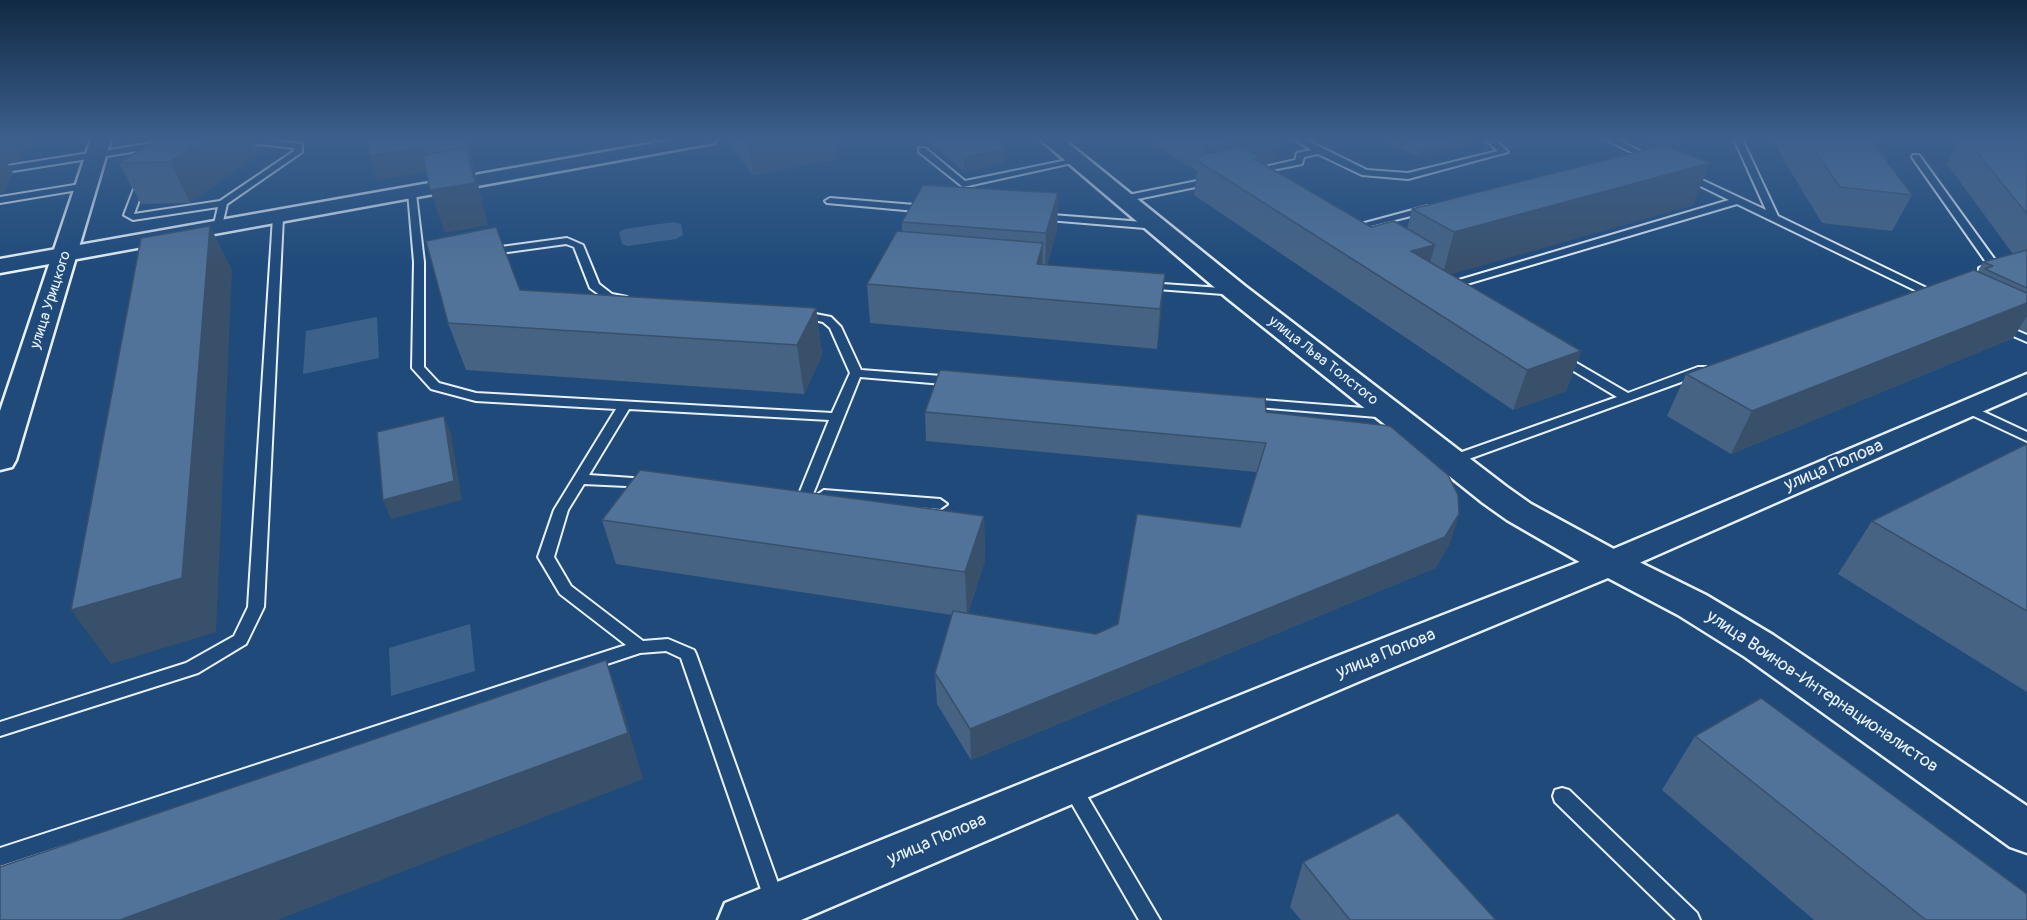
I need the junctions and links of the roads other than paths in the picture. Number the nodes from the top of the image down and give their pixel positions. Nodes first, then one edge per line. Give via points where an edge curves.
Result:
1 (88, 182) edge
2 (140, 182) edge
3 (254, 182) edge
4 (476, 182) edge
5 (1102, 182) edge
6 (1204, 182) edge
7 (1701, 182) edge
8 (1758, 182) edge
9 (1934, 182) edge
10 (87, 186) junction
11 (411, 194) junction
12 (1123, 199) junction
13 (0, 200) edge
14 (1740, 200) junction
15 (830, 201) dead end
16 (223, 203) junction
17 (1432, 207) edge
18 (935, 209) edge
19 (1028, 216) edge
20 (1773, 216) junction
21 (278, 218) junction
22 (1156, 226) junction
23 (218, 228) junction
24 (1351, 228) edge
25 (475, 254) edge
26 (66, 255) junction
27 (0, 266) edge
28 (1974, 273) edge
29 (1944, 283) edge
30 (1142, 285) edge
31 (1446, 287) edge
32 (1923, 290) junction
33 (1236, 292) junction
34 (1901, 298) edge
35 (1944, 300) edge
36 (633, 301) edge
37 (788, 313) edge
38 (1986, 319) edge
39 (2027, 339) edge
40 (1556, 354) edge
41 (1714, 366) edge
42 (856, 373) junction
43 (963, 381) edge
44 (2027, 382) edge
45 (1626, 397) junction
46 (1236, 402) edge
47 (625, 405) junction
48 (1967, 408) junction
49 (1390, 414) junction
50 (837, 417) junction
51 (2027, 437) edge
52 (0, 460) edge
53 (1450, 461) junction
54 (580, 479) junction
55 (663, 484) edge
56 (940, 504) dead end
57 (1610, 563) junction
58 (640, 647) junction
59 (0, 729) edge
60 (1070, 785) junction
61 (1562, 796) dead end
62 (2027, 832) edge
63 (0, 857) edge
64 (760, 913) edge
65 (1150, 920) edge
66 (1690, 920) edge

1 - 10 street, улица Урицкого
2 - 16 lane via 129,215 133,217
3 - 16 lane
4 - 11 street
5 - 12 street, улица Льва Толстого
6 - 12 lane
7 - 14 lane
8 - 20 lane
9 - 28 lane via 1994,266
10 - 13 lane
10 - 26 street, улица Урицкого
11 - 21 street
11 - 47 lane via 424,262 418,368 435,386 476,397
12 - 22 street, улица Льва Толстого
14 - 20 lane
14 - 31 lane
15 - 18 lane
16 - 23 lane
17 - 24 lane
19 - 22 lane
20 - 32 lane
21 - 23 street
21 - 59 lane via 256,607 240,640 192,668
22 - 33 street, улица Льва Толстого
23 - 26 street
25 - 36 lane via 567,241 578,245 594,286 609,297
26 - 27 street
26 - 52 street, улица Урицкого
29 - 32 lane
30 - 33 lane
32 - 34 lane
32 - 35 lane
33 - 49 street, улица Льва Толстого
37 - 42 lane via 827,319 835,327
38 - 39 lane
40 - 45 lane
41 - 45 lane
42 - 43 lane
42 - 50 lane
44 - 48 street, улица Попова
45 - 53 lane
46 - 49 lane
47 - 50 lane
47 - 54 lane
48 - 51 lane
48 - 57 street, улица Попова
49 - 53 street, улица Льва Толстого
50 - 56 lane via 800,494
53 - 57 street, улица Льва Толстого via 1519,512
54 - 55 lane
54 - 58 lane via 561,510 546,557 565,590
57 - 60 street, улица Попова
57 - 62 street, улица Воинов-Интернационалистов via 1692,605 1759,646
58 - 63 lane
58 - 64 lane via 668,645 688,654
60 - 64 street, улица Попова
60 - 65 lane
61 - 66 lane

